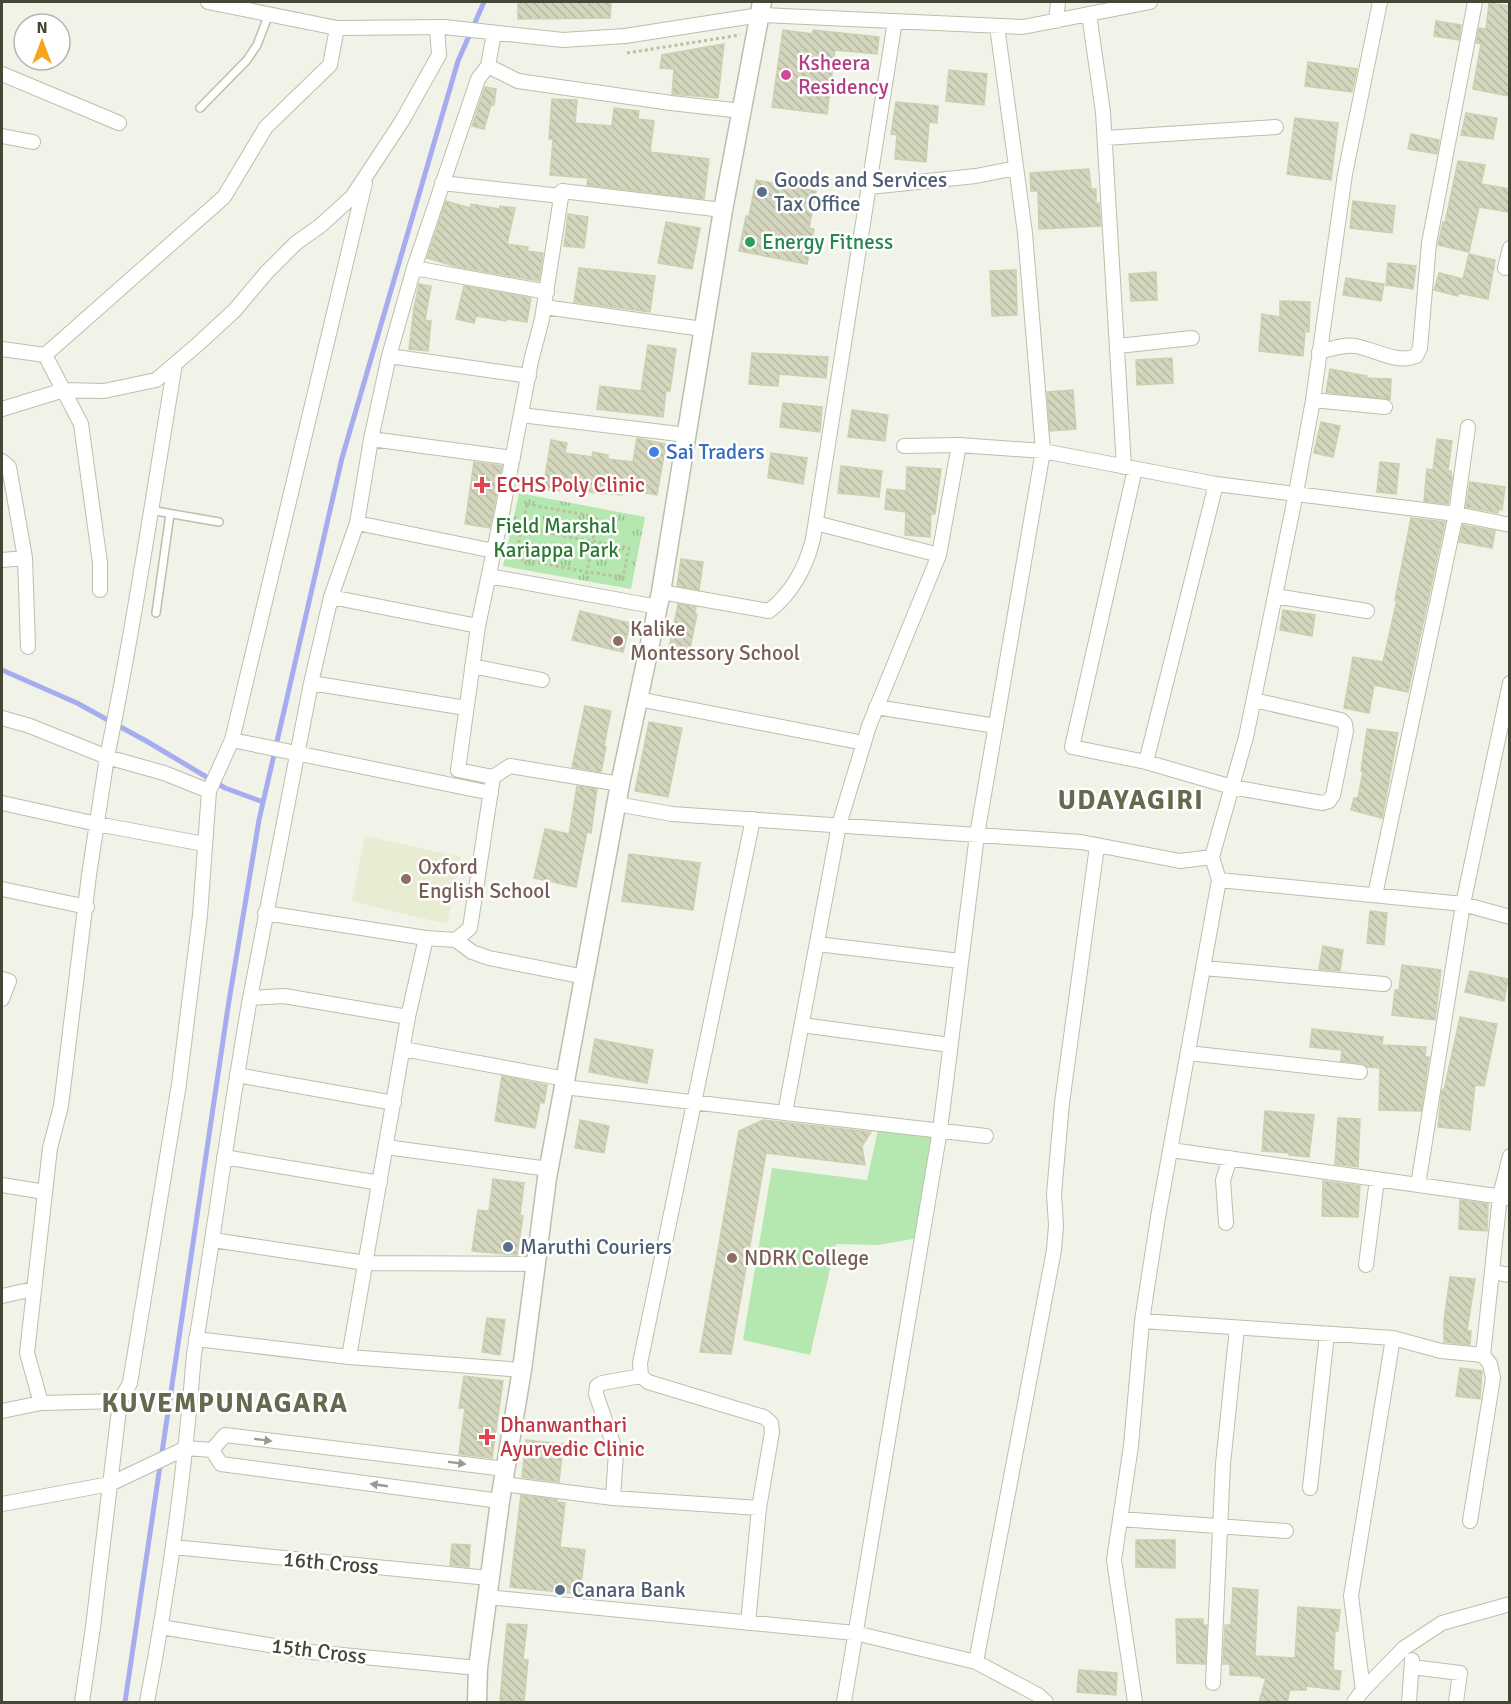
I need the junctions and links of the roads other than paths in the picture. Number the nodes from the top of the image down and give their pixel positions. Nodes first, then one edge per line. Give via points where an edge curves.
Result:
1 (208, 2) edge
2 (1058, 2) edge
3 (1150, 2) edge
4 (1380, 2) edge
5 (1475, 2) edge
6 (761, 8) edge
7 (269, 14) junction
8 (1089, 14) junction
9 (895, 21) junction
10 (1056, 21) junction
11 (997, 26) junction
12 (441, 27) junction
13 (337, 28) junction
14 (491, 32) junction
15 (488, 66) junction
16 (2, 74) edge
17 (200, 108) dead end
18 (742, 111) junction
19 (119, 123) dead end
20 (1276, 126) dead end
21 (2, 136) edge
22 (1105, 138) junction
23 (33, 142) dead end
24 (1016, 168) junction
25 (367, 175) junction
26 (442, 183) junction
27 (869, 187) junction
28 (561, 196) junction
29 (723, 210) junction
30 (1509, 248) edge
31 (414, 268) junction
32 (1505, 268) dead end
33 (547, 292) junction
34 (544, 307) junction
35 (703, 329) junction
36 (1192, 338) dead end
37 (1118, 346) junction
38 (2, 349) edge
39 (1319, 352) junction
40 (45, 354) junction
41 (389, 356) junction
42 (175, 364) junction
43 (529, 376) junction
44 (64, 390) junction
45 (1313, 400) junction
46 (1385, 407) dead end
47 (2, 409) edge
48 (521, 415) junction
49 (1468, 427) dead end
50 (687, 435) junction
51 (371, 439) junction
52 (959, 445) junction
53 (904, 446) dead end
54 (1043, 451) junction
55 (513, 458) junction
56 (2, 461) edge
57 (1129, 468) junction
58 (1216, 484) junction
59 (1296, 493) junction
60 (150, 510) junction
61 (170, 513) junction
62 (1456, 514) junction
63 (219, 522) dead end
64 (357, 523) junction
65 (816, 523) junction
66 (1509, 525) edge
67 (494, 550) junction
68 (939, 555) junction
69 (25, 558) junction
70 (2, 560) edge
71 (489, 576) junction
72 (100, 590) dead end
73 (1275, 596) junction
74 (331, 597) junction
75 (659, 599) junction
76 (1367, 611) dead end
77 (156, 613) dead end
78 (478, 626) junction
79 (28, 647) dead end
80 (472, 666) junction
81 (542, 680) dead end
82 (311, 683) junction
83 (1509, 683) edge
84 (638, 699) junction
85 (1254, 700) junction
86 (876, 707) junction
87 (466, 708) junction
88 (2, 718) edge
89 (996, 726) junction
90 (232, 740) junction
91 (864, 743) junction
92 (290, 752) junction
93 (107, 758) junction
94 (1146, 762) junction
95 (493, 777) junction
96 (620, 784) junction
97 (1232, 787) junction
98 (209, 790) junction
99 (491, 793) junction
100 (2, 803) edge
101 (617, 804) junction
102 (753, 819) junction
103 (97, 824) junction
104 (839, 825) junction
105 (977, 835) junction
106 (204, 844) junction
107 (1097, 846) junction
108 (1212, 857) junction
109 (1219, 880) junction
110 (2, 889) edge
111 (1375, 895) junction
112 (1462, 904) junction
113 (87, 907) junction
114 (265, 913) junction
115 (1509, 917) edge
116 (426, 938) junction
117 (456, 940) junction
118 (817, 944) junction
119 (960, 961) junction
120 (1203, 968) junction
121 (585, 977) junction
122 (2, 979) edge
123 (1384, 984) dead end
124 (250, 998) junction
125 (2, 999) edge
126 (408, 1017) junction
127 (802, 1025) junction
128 (950, 1046) junction
129 (403, 1049) junction
130 (1188, 1053) junction
131 (1360, 1072) dead end
132 (237, 1075) junction
133 (565, 1083) junction
134 (696, 1102) junction
135 (394, 1103) junction
136 (785, 1113) junction
137 (940, 1130) junction
138 (986, 1136) dead end
139 (386, 1147) junction
140 (1171, 1149) junction
141 (1509, 1156) edge
142 (224, 1157) junction
143 (1230, 1158) junction
144 (549, 1169) junction
145 (1377, 1179) junction
146 (380, 1183) junction
147 (2, 1185) edge
148 (1418, 1185) junction
149 (45, 1192) junction
150 (1505, 1197) edge
151 (1226, 1223) dead end
152 (213, 1240) junction
153 (366, 1263) junction
154 (536, 1264) junction
155 (1366, 1264) dead end
156 (1492, 1272) junction
157 (1509, 1275) edge
158 (33, 1289) junction
159 (2, 1296) edge
160 (1143, 1321) junction
161 (1236, 1328) junction
162 (1327, 1334) junction
163 (1393, 1338) junction
164 (196, 1339) junction
165 (1483, 1354) junction
166 (349, 1357) junction
167 (522, 1370) junction
168 (641, 1376) junction
169 (120, 1401) junction
170 (41, 1403) junction
171 (2, 1411) edge
172 (212, 1450) junction
173 (180, 1451) junction
174 (110, 1484) junction
175 (503, 1485) junction
176 (1310, 1488) dead end
177 (613, 1498) junction
178 (2, 1504) edge
179 (759, 1508) junction
180 (1120, 1519) junction
181 (1470, 1521) dead end
182 (1220, 1527) junction
183 (1286, 1532) dead end
184 (173, 1547) junction
185 (489, 1578) junction
186 (488, 1597) junction
187 (1509, 1604) edge
188 (748, 1623) junction
189 (160, 1627) junction
190 (855, 1633) junction
191 (1404, 1648) junction
192 (976, 1662) junction
193 (1412, 1667) junction
194 (478, 1668) junction
195 (1213, 1683) dead end
196 (1363, 1690) junction
197 (82, 1702) edge
198 (147, 1702) edge
199 (477, 1702) edge
200 (844, 1702) edge
201 (1047, 1702) edge
202 (1135, 1702) edge
203 (1354, 1702) edge
204 (1409, 1702) edge
205 (1456, 1702) edge

1 - 7 street
2 - 10 street
3 - 8 street
4 - 39 street via 1345,174
5 - 39 street via 1429,243 1420,348 1416,356 1406,360 1356,346
6 - 9 street
6 - 14 street via 625,36 563,40
6 - 18 street
7 - 13 street
7 - 17 lane via 247,60
8 - 10 street
8 - 22 street
9 - 11 street
9 - 27 street
10 - 11 street via 1023,27
11 - 24 street
12 - 13 street
12 - 14 street
12 - 25 street via 439,55
13 - 40 street via 330,65 266,127 224,197
14 - 15 street
15 - 18 street via 518,81
15 - 26 street via 478,79
16 - 19 street
18 - 29 street
20 - 22 street
21 - 23 street
22 - 37 street
24 - 27 street
24 - 54 street
25 - 42 street via 352,197 296,243 235,310
25 - 90 street
26 - 28 street
26 - 31 street
27 - 65 street
28 - 29 street via 562,191
28 - 33 street
29 - 35 street
30 - 32 street
31 - 33 street
31 - 41 street
33 - 34 street
34 - 35 street
34 - 43 street
35 - 50 street
36 - 37 street
37 - 57 street
38 - 40 street
39 - 45 street
40 - 44 street
41 - 43 street
41 - 51 street
42 - 44 street via 156,380 104,391
42 - 60 street
43 - 48 street
44 - 47 street
44 - 72 street via 81,424 100,563
45 - 46 street
45 - 59 street
48 - 50 street
48 - 55 street
49 - 62 street
50 - 75 street
51 - 55 street
51 - 64 street
52 - 53 street
52 - 54 street
52 - 68 street
54 - 57 street
54 - 89 street
55 - 67 street
56 - 69 street via 9,467
57 - 58 street
57 - 94 street via 1072,747
58 - 59 street
58 - 94 street
59 - 62 street
59 - 73 street
60 - 61 lane
60 - 93 street via 126,668
61 - 63 lane
61 - 77 lane
62 - 66 street
62 - 111 street
64 - 67 street
64 - 74 street
65 - 68 street
65 - 75 street via 808,558 782,601 769,611
67 - 71 street
68 - 86 street
69 - 70 street
69 - 79 street
71 - 75 street
71 - 78 street
73 - 76 street
73 - 85 street
74 - 78 street
74 - 82 street
75 - 84 street
78 - 80 street
80 - 81 street
80 - 87 street
82 - 87 street
82 - 92 street
83 - 112 street
84 - 91 street
84 - 96 street
85 - 97 street
85 - 97 street via 1345,724 1333,795 1322,803
86 - 89 street
86 - 91 street
87 - 95 street via 458,770
88 - 93 street
89 - 105 street
90 - 92 street
90 - 98 street
91 - 104 street
92 - 99 street
92 - 114 street
93 - 98 street
93 - 103 street
94 - 97 street
95 - 96 street via 510,766
95 - 99 street
96 - 101 street
97 - 108 street
98 - 106 street
99 - 117 street via 470,928
100 - 103 street
101 - 102 street via 672,814
101 - 121 street
102 - 104 street
102 - 134 street
103 - 106 street
103 - 113 street
104 - 105 street
104 - 118 street
105 - 107 street
105 - 119 street
106 - 169 street via 200,915 179,1084 130,1383
107 - 108 street via 1180,861
107 - 192 street via 1062,1103 1054,1194 1054,1250
108 - 109 street
109 - 111 street
109 - 120 street
110 - 113 street
111 - 112 street
112 - 115 street
112 - 148 street
113 - 149 street via 61,1106 50,1148
114 - 116 street
114 - 124 street
116 - 117 street
116 - 126 street
117 - 121 street via 489,958
118 - 119 street
118 - 127 street
119 - 128 street
120 - 123 street
120 - 130 street
121 - 133 street
122 - 125 street via 9,981
124 - 126 street via 284,996
124 - 132 street
126 - 129 street
127 - 128 street
127 - 136 street
128 - 137 street
129 - 133 street
129 - 135 street
130 - 131 street
130 - 140 street
132 - 135 street
132 - 142 street
133 - 134 street
133 - 144 street
134 - 136 street
134 - 168 street via 640,1363
135 - 139 street
136 - 137 street
137 - 138 street
137 - 190 street
139 - 144 street
139 - 146 street
140 - 143 street
140 - 160 street
141 - 150 street
142 - 146 street
142 - 152 street
143 - 145 street
143 - 151 street via 1222,1196
144 - 154 street
145 - 148 street
145 - 155 street
146 - 153 street
147 - 149 street
148 - 150 street
149 - 158 street
150 - 156 street
152 - 153 street
152 - 164 street
153 - 154 street
153 - 166 street
154 - 167 street
156 - 157 street
156 - 165 street
158 - 159 street
158 - 170 street via 27,1353
160 - 161 street
160 - 180 street
161 - 162 street
161 - 182 street
162 - 163 street
162 - 176 street
163 - 165 street via 1441,1351
163 - 196 street via 1351,1596
164 - 166 street
164 - 173 street
165 - 181 street via 1493,1378
166 - 167 street
167 - 175 street
168 - 177 street via 597,1386 596,1394 616,1452
168 - 179 street via 648,1382 764,1417 771,1423
169 - 170 street
169 - 174 street
170 - 171 street
172 - 173 street
175 -> 172 street via 221,1464
172 -> 175 street via 225,1435
173 - 174 street
173 - 184 street
174 - 178 street
174 - 197 street
175 - 177 street
175 - 185 street
177 - 179 street
179 - 188 street
180 - 182 street
180 - 202 street via 1114,1560
182 - 183 street
182 - 195 street
184 - 185 street, 16th Cross
184 - 189 street
185 - 186 street
186 - 188 street
186 - 194 street
187 - 191 street via 1442,1623
188 - 190 street
189 - 194 street, 15th Cross via 312,1652
189 - 198 street
190 - 192 street
190 - 200 street
191 - 193 street via 1413,1660
191 - 196 street
192 - 201 street
193 - 204 street
193 - 205 street via 1460,1673
194 - 199 street
196 - 203 street

